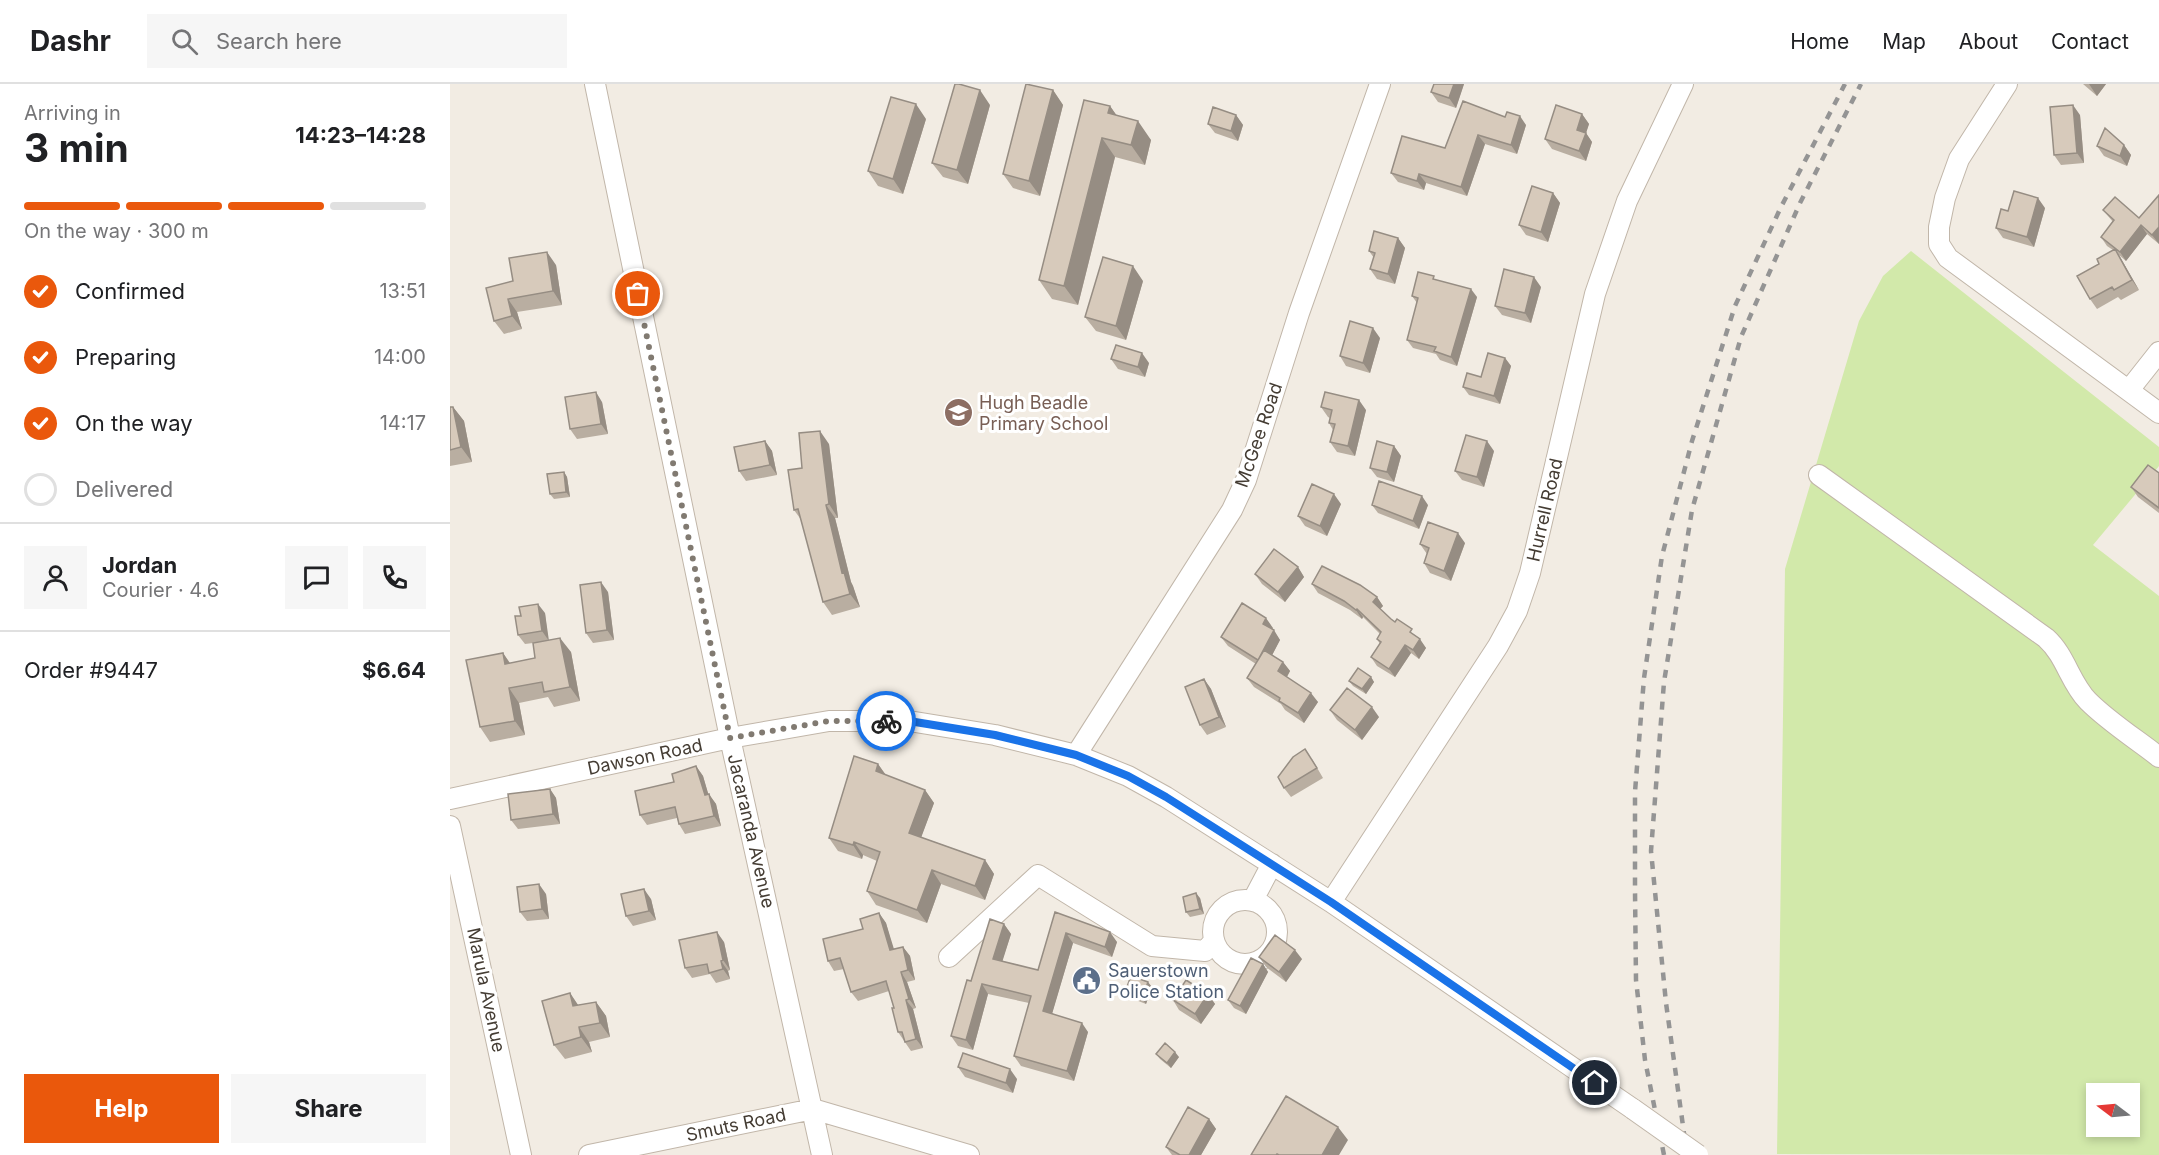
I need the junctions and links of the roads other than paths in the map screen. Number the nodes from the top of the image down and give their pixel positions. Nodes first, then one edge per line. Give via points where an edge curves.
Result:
1 (595, 84) edge
2 (1380, 84) edge
3 (1683, 84) edge
4 (2007, 84) edge
5 (2159, 352) edge
6 (2129, 390) junction
7 (2159, 413) edge
8 (1819, 475) dead end
9 (730, 738) junction
10 (1076, 755) junction
11 (2159, 757) edge
12 (450, 800) edge
13 (450, 826) edge
14 (1272, 864) junction
15 (1253, 900) junction
16 (1331, 902) junction
17 (1214, 941) junction
18 (949, 957) dead end
19 (813, 1109) junction
20 (521, 1155) edge
21 (589, 1155) edge
22 (822, 1155) edge
23 (969, 1155) edge
24 (1698, 1155) edge

1 - 9 street, Jacaranda Avenue
2 - 10 street, McGee Road via 1299,312 1246,480 1232,510
3 - 16 street, Hurrell Road via 1626,201 1595,294 1530,573 1517,611
4 - 6 street via 1959,159 1945,198 1939,244 1948,258
5 - 6 street
6 - 7 street
8 - 11 street via 2046,638 2056,647 2088,700
9 - 10 street, Dawson Road via 829,721 909,721 995,735
9 - 12 street, Dawson Road
9 - 19 street, Jacaranda Avenue
10 - 14 street, Dawson Road via 1166,797
13 - 20 street, Marula Avenue
14 - 15 street
14 - 16 street, Dawson Road
15 - 17 street via 1240,900 1222,910 1213,928
15 - 17 street via 1274,916 1278,929 1269,955 1245,965 1231,962
16 - 24 street, Dawson Road, bridge
17 - 18 street via 1205,951 1152,946 1038,875
19 - 21 street, Smuts Road
19 - 22 street, Jacaranda Avenue
19 - 23 street

